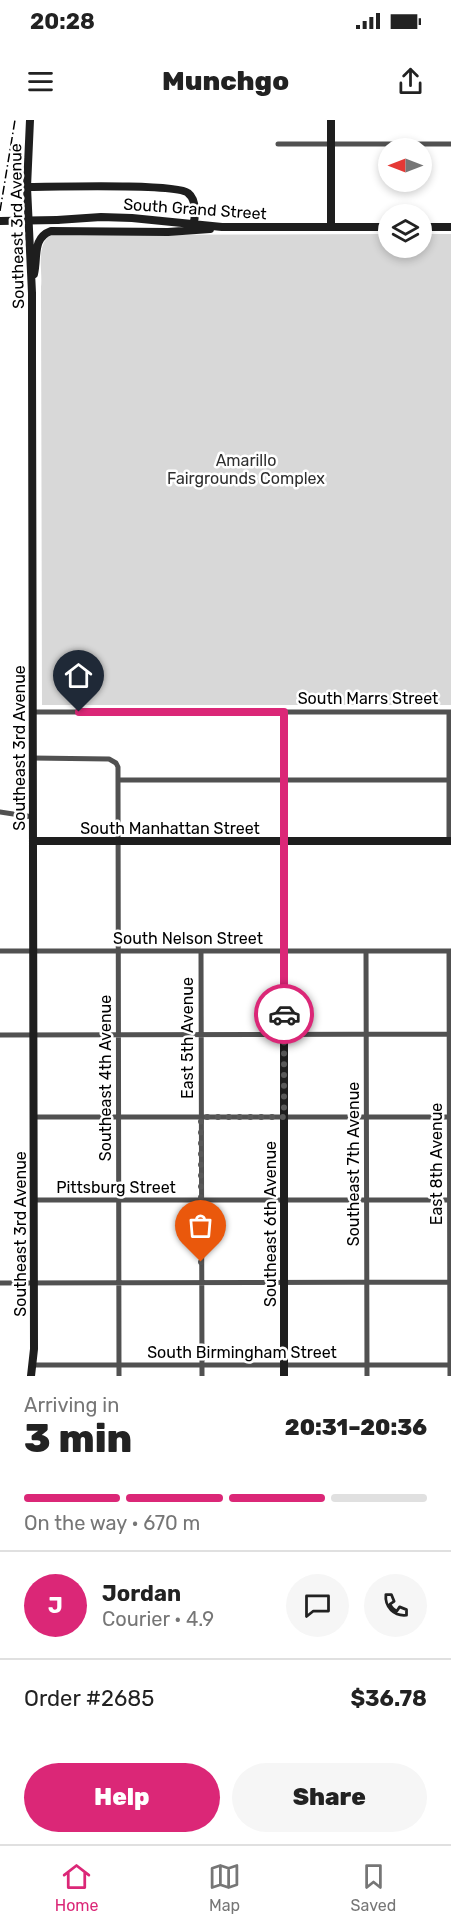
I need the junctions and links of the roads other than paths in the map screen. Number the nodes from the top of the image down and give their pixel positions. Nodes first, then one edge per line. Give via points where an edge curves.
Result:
1 (30, 120) edge
2 (331, 120) edge
3 (278, 144) dead end
4 (331, 144) junction
5 (451, 144) edge
6 (27, 187) junction
7 (0, 221) edge
8 (194, 224) junction
9 (222, 227) junction
10 (331, 227) junction
11 (378, 227) edge
12 (432, 227) edge
13 (451, 227) edge
14 (188, 232) junction
15 (32, 285) junction
16 (33, 712) junction
17 (284, 712) junction
18 (450, 712) edge
19 (32, 758) junction
20 (118, 780) junction
21 (284, 780) junction
22 (450, 780) edge
23 (0, 812) edge
24 (33, 817) junction
25 (33, 841) junction
26 (118, 841) junction
27 (284, 841) junction
28 (450, 841) edge
29 (0, 951) edge
30 (33, 951) junction
31 (118, 951) junction
32 (366, 951) junction
33 (450, 951) edge
34 (201, 952) junction
35 (284, 952) junction
36 (367, 1034) junction
37 (450, 1034) edge
38 (0, 1035) edge
39 (33, 1035) junction
40 (118, 1035) junction
41 (201, 1035) junction
42 (284, 1035) junction
43 (33, 1117) junction
44 (118, 1117) junction
45 (201, 1117) junction
46 (284, 1117) junction
47 (367, 1117) junction
48 (450, 1117) edge
49 (33, 1200) junction
50 (119, 1200) junction
51 (201, 1200) junction
52 (284, 1200) junction
53 (367, 1200) junction
54 (450, 1200) edge
55 (119, 1282) junction
56 (284, 1282) junction
57 (450, 1282) edge
58 (0, 1283) edge
59 (33, 1283) junction
60 (201, 1283) junction
61 (367, 1283) junction
62 (32, 1365) junction
63 (119, 1365) junction
64 (202, 1365) junction
65 (284, 1365) junction
66 (367, 1365) junction
67 (450, 1365) edge
68 (31, 1376) edge
69 (119, 1376) edge
70 (202, 1376) edge
71 (284, 1376) edge
72 (367, 1376) edge
73 (450, 1376) edge

1 - 6 main road, Southeast 3rd Avenue
2 - 4 main road
3 - 4 street
4 - 5 street
4 - 10 main road
6 - 8 main road via 182,190 192,198
6 - 15 main road, Southeast 3rd Avenue
7 - 8 main road, South Grand Street, bridge via 100,217
8 - 9 main road, South Grand Street
8 - 14 main road
9 - 10 main road, South Grand Street
9 - 14 main road
10 - 11 main road, South Grand Street
12 - 13 main road
14 - 15 main road via 44,233 36,245
15 - 16 main road, Southeast 3rd Avenue
16 - 17 street, South Marrs Street
16 - 19 main road, Southeast 3rd Avenue
17 - 18 street, South Marrs Street
17 - 21 street, Southeast 6th Avenue
18 - 22 street
19 - 20 street via 109,759 116,762
19 - 24 main road, Southeast 3rd Avenue
20 - 21 street
20 - 26 street, Southeast 4th Avenue
21 - 22 street
21 - 27 street, Southeast 6th Avenue
22 - 28 street
23 - 24 street
24 - 25 main road, Southeast 3rd Avenue
25 - 26 main road, South Manhattan Street
25 - 30 main road, Southeast 3rd Avenue
26 - 27 main road, South Manhattan Street
26 - 31 street, Southeast 4th Avenue
27 - 28 main road, South Manhattan Street
27 - 35 main road, Southeast 6th Avenue
29 - 30 street, South Nelson Street
30 - 31 street, South Nelson Street
30 - 39 main road, Southeast 3rd Avenue
31 - 34 street, South Nelson Street
31 - 40 street, Southeast 4th Avenue
32 - 33 street, South Nelson Street
32 - 35 street, South Nelson Street
32 - 36 street, Southeast 7th Avenue
33 - 37 street, East 8th Avenue
34 - 35 street, South Nelson Street
34 - 41 street, East 5th Avenue
35 - 42 main road, Southeast 6th Avenue
36 - 37 street
36 - 42 street
36 - 47 street, Southeast 7th Avenue
37 - 48 street, East 8th Avenue
38 - 39 street
39 - 40 street
39 - 43 main road, Southeast 3rd Avenue
40 - 41 street
40 - 44 street, Southeast 4th Avenue
41 - 42 street
41 - 45 street, East 5th Avenue
42 - 46 main road, Southeast 6th Avenue
43 - 44 street
43 - 49 main road, Southeast 3rd Avenue
44 - 45 street
44 - 50 street, Southeast 4th Avenue
45 - 46 street
45 - 51 street, East 5th Avenue
46 - 47 street
46 - 52 main road, Southeast 6th Avenue
47 - 48 street
47 - 53 street, Southeast 7th Avenue
48 - 54 street, East 8th Avenue
49 - 50 street, Pittsburg Street
49 - 59 main road, Southeast 3rd Avenue
50 - 51 street, Pittsburg Street
50 - 55 street, Southeast 4th Avenue
51 - 52 street, Pittsburg Street
51 - 60 street, East 5th Avenue
52 - 53 street, Pittsburg Street
52 - 56 main road, Southeast 6th Avenue
53 - 54 street, Pittsburg Street
53 - 61 street, Southeast 7th Avenue
54 - 57 street, East 8th Avenue
55 - 59 street
55 - 60 street
55 - 63 street, Southeast 4th Avenue
56 - 60 street
56 - 61 street
56 - 65 main road, Southeast 6th Avenue
57 - 61 street
57 - 67 street, East 8th Avenue
58 - 59 street
59 - 62 main road, Southeast 3rd Avenue
60 - 64 street, East 5th Avenue
61 - 66 street, Southeast 7th Avenue
62 - 63 street, South Birmingham Street
62 - 68 main road, Southeast 3rd Avenue
63 - 64 street, South Birmingham Street
63 - 69 street, Southeast 4th Avenue
64 - 65 street, South Birmingham Street
64 - 70 street, East 5th Avenue
65 - 66 street, South Birmingham Street
65 - 71 main road, Southeast 6th Avenue
66 - 67 street, South Birmingham Street
66 - 72 street, Southeast 7th Avenue
67 - 73 street, East 8th Avenue

